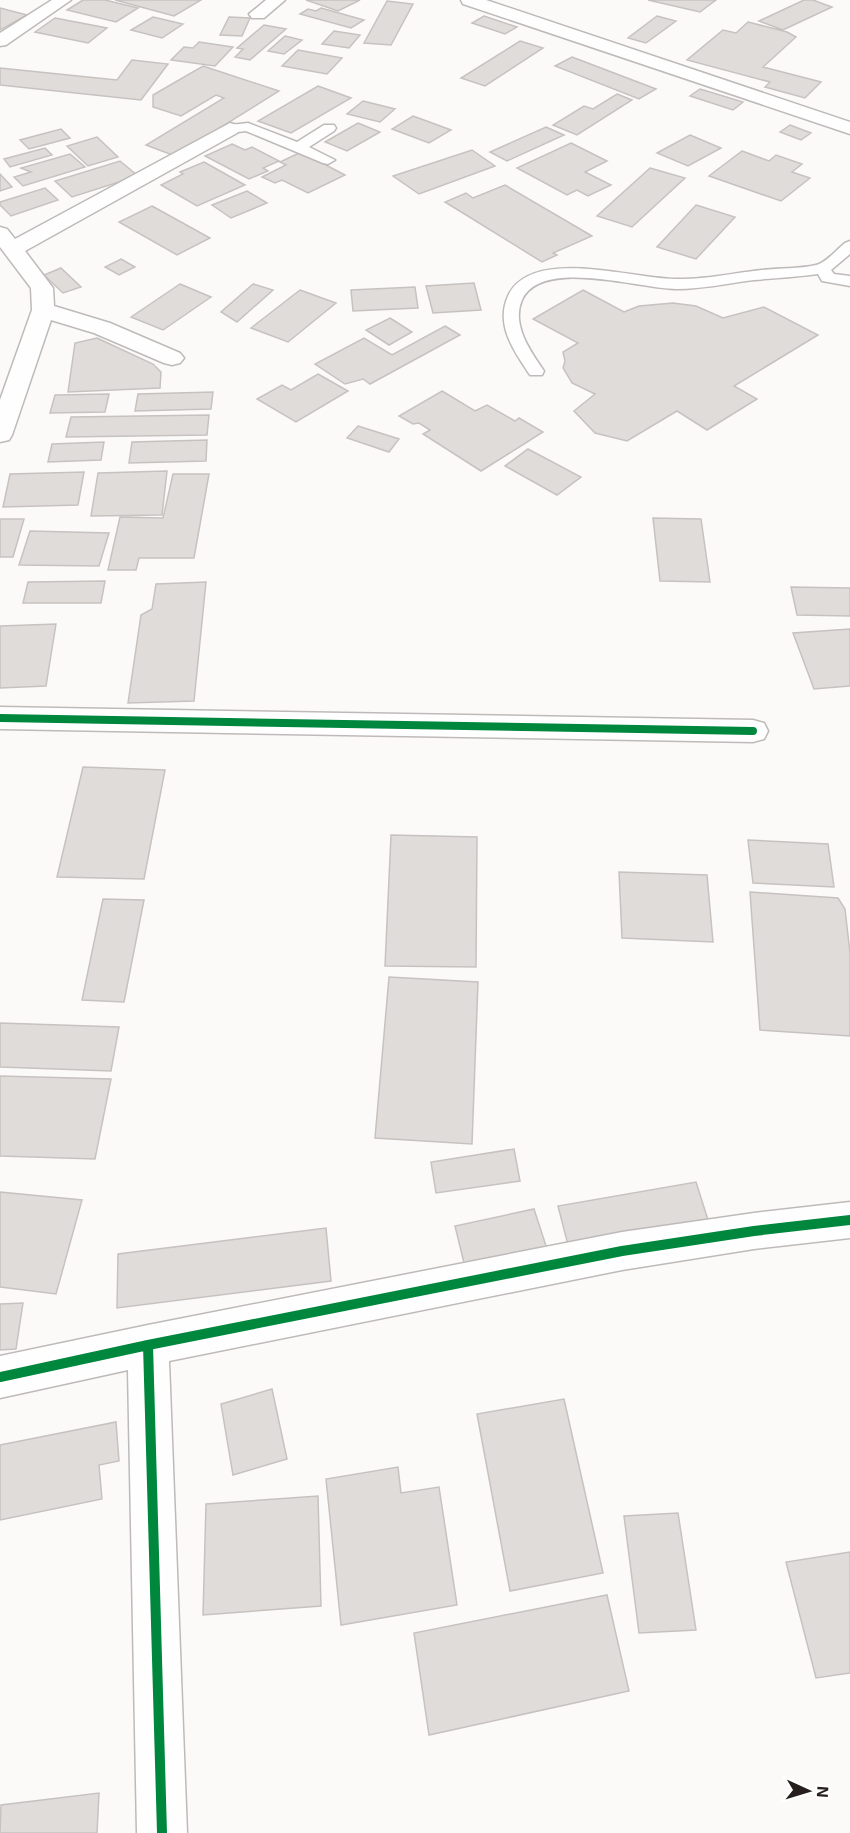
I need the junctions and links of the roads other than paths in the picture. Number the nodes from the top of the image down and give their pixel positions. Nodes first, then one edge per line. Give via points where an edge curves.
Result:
1 (63, 0) edge
2 (277, 0) edge
3 (469, 0) edge
4 (258, 14) dead end
5 (0, 41) edge
6 (329, 128) dead end
7 (850, 128) edge
8 (230, 129) joint
9 (298, 148) junction
10 (328, 160) dead end
11 (6, 241) edge
12 (850, 246) edge
13 (823, 269) junction
14 (850, 281) edge
15 (43, 310) junction
16 (172, 358) dead end
17 (536, 371) dead end
18 (0, 435) edge
19 (0, 718) edge
20 (753, 731) dead end
21 (850, 1220) edge
22 (148, 1345) junction
23 (0, 1377) edge
24 (162, 1833) edge

1 - 5 street
2 - 4 street
3 - 7 street
6 - 9 lane
8 - 9 lane via 248,128
8 - 11 street
9 - 10 lane
11 - 15 street via 42,288
12 - 13 lane
13 - 14 lane via 828,278
13 - 17 lane via 672,284 582,272 540,277 514,293 511,311 511,329
15 - 16 street via 102,328
15 - 18 street
19 - 20 street
21 - 22 street via 622,1251
22 - 23 street
22 - 24 street

